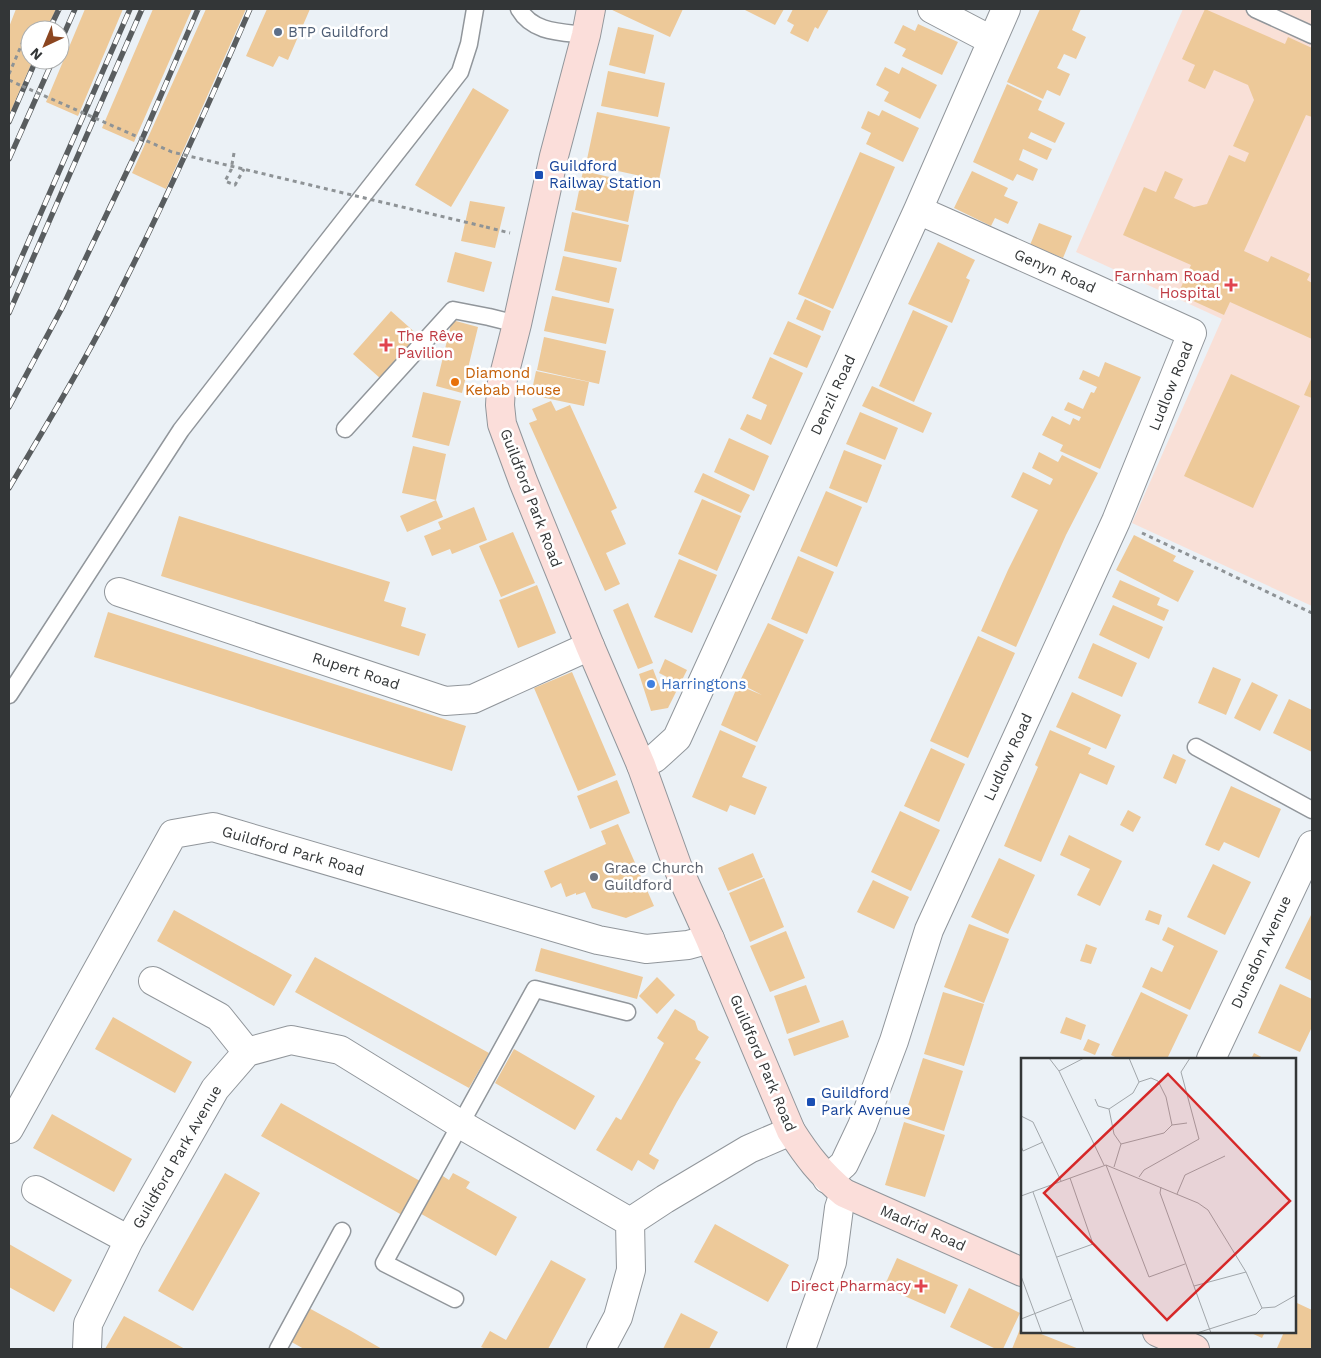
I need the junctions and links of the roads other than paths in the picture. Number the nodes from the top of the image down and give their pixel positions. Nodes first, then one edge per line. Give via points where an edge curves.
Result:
1 (475, 9) edge
2 (519, 9) edge
3 (932, 9) edge
4 (1006, 9) edge
5 (1255, 9) edge
6 (589, 22) edge
7 (1312, 34) edge
8 (991, 40) junction
9 (918, 210) junction
10 (518, 324) junction
11 (1192, 333) joint
12 (346, 429) dead end
13 (118, 592) dead end
14 (590, 646) junction
15 (9, 695) edge
16 (1196, 747) dead end
17 (640, 765) junction
18 (1312, 810) edge
19 (1312, 845) edge
20 (710, 940) junction
21 (153, 981) dead end
22 (628, 1012) dead end
23 (247, 1052) junction
24 (1210, 1058) edge
25 (460, 1124) junction
26 (9, 1129) edge
27 (791, 1131) junction
28 (835, 1186) junction
29 (36, 1190) dead end
30 (630, 1222) junction
31 (342, 1231) dead end
32 (129, 1240) junction
33 (1021, 1272) edge
34 (455, 1299) dead end
35 (1160, 1339) edge
36 (87, 1349) edge
37 (278, 1349) edge
38 (601, 1349) edge
39 (801, 1349) edge
40 (1195, 1349) edge

1 - 15 lane via 460,72 181,430
2 - 6 lane via 529,21 549,31
3 - 8 street
4 - 8 street, Denzil Road
5 - 7 lane
6 - 10 street, Guildford Park Road via 554,156
8 - 9 street, Denzil Road
9 - 11 street, Genyn Road
9 - 17 street, Denzil Road via 677,738 655,758
10 - 12 lane via 453,310
10 - 14 street, Guildford Park Road via 501,387 502,424
11 - 28 street, Ludlow Road via 1116,521 929,930 894,1041
13 - 14 street, Rupert Road via 445,701 473,699
14 - 17 street, Guildford Park Road
16 - 18 lane
17 - 20 street, Guildford Park Road via 678,868
19 - 24 street, Dunsdon Avenue
20 - 26 street, Guildford Park Road via 646,949 598,940 213,828 173,834
20 - 27 street, Guildford Park Road
21 - 23 street via 219,1017
22 - 25 lane via 535,989
23 - 25 street via 291,1040 340,1050
23 - 32 street, Guildford Park Avenue via 215,1088
25 - 30 street
25 - 34 lane via 384,1263
27 - 28 street, Guildford Park Road via 806,1154
27 - 30 street via 749,1149
28 - 33 street, Madrid Road
28 - 39 street via 839,1208 832,1262
29 - 32 street, Guildford Park Avenue
30 - 38 street via 631,1270 618,1317
31 - 37 lane
32 - 36 street, Guildford Park Avenue via 88,1324
35 - 40 street

